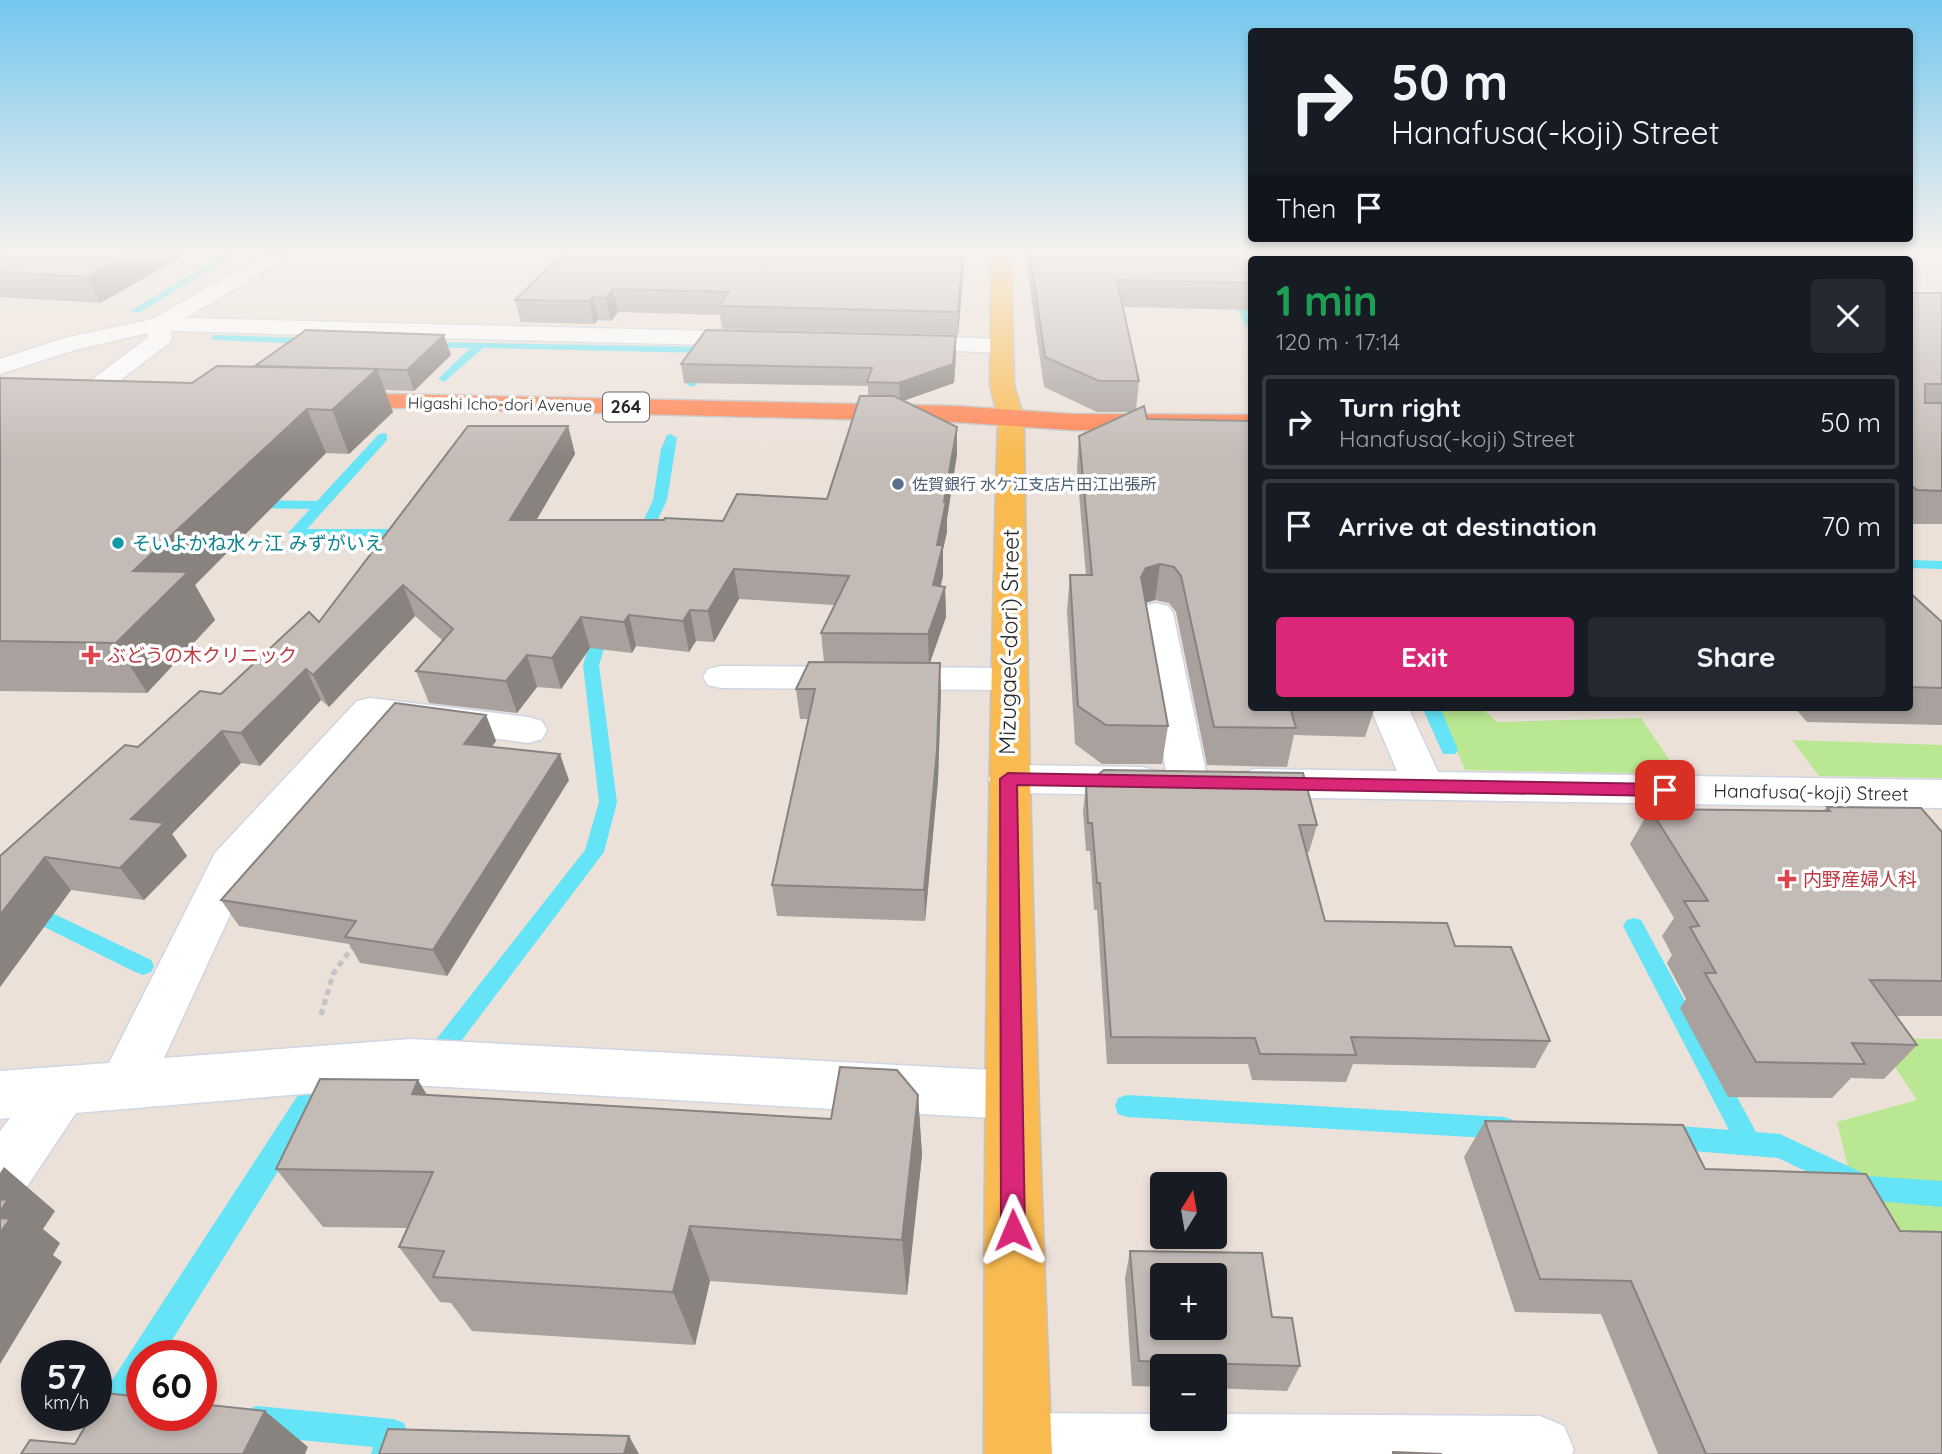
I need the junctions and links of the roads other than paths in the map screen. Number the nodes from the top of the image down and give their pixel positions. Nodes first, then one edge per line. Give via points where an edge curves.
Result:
1 (163, 322) edge
2 (1000, 322) edge
3 (159, 324) junction
4 (778, 340) edge
5 (887, 343) edge
6 (1000, 345) junction
7 (0, 367) edge
8 (73, 395) joint
9 (125, 396) edge
10 (307, 400) edge
11 (1011, 419) junction
12 (1248, 422) edge
13 (1156, 613) dead end
14 (721, 677) dead end
15 (1009, 679) junction
16 (1391, 711) edge
17 (528, 730) dead end
18 (1008, 779) junction
19 (1188, 782) junction
20 (1424, 786) junction
21 (1942, 794) edge
22 (125, 1084) junction
23 (61, 1090) junction
24 (0, 1095) edge
25 (1010, 1095) junction
26 (0, 1178) edge
27 (1018, 1450) edge
28 (1540, 1450) dead end

1 - 3 street
2 - 6 main road, Mizugae(-dori) Street
3 - 4 street
3 - 7 street via 72,343
3 - 8 street via 160,339
5 - 6 street
6 - 11 main road, Mizugae(-dori) Street via 1002,385
8 - 9 highway
10 - 11 highway, Higashi Icho-dori Avenue / 264
11 - 12 highway, Higashi Icho-dori Avenue / 264
11 - 15 main road, Mizugae(-dori) Street
13 - 19 street
14 - 15 street
15 - 18 main road, Mizugae(-dori) Street
16 - 20 street
17 - 22 street via 370,710 231,865
18 - 19 street, Hanafusa(-koji) Street
18 - 25 main road, Mizugae(-dori) Street
19 - 20 street, Hanafusa(-koji) Street
20 - 21 street, Hanafusa(-koji) Street
22 - 23 street
22 - 25 street via 436,1063
23 - 24 street
23 - 26 street
25 - 27 main road, Mizugae(-dori) Street
27 - 28 street

